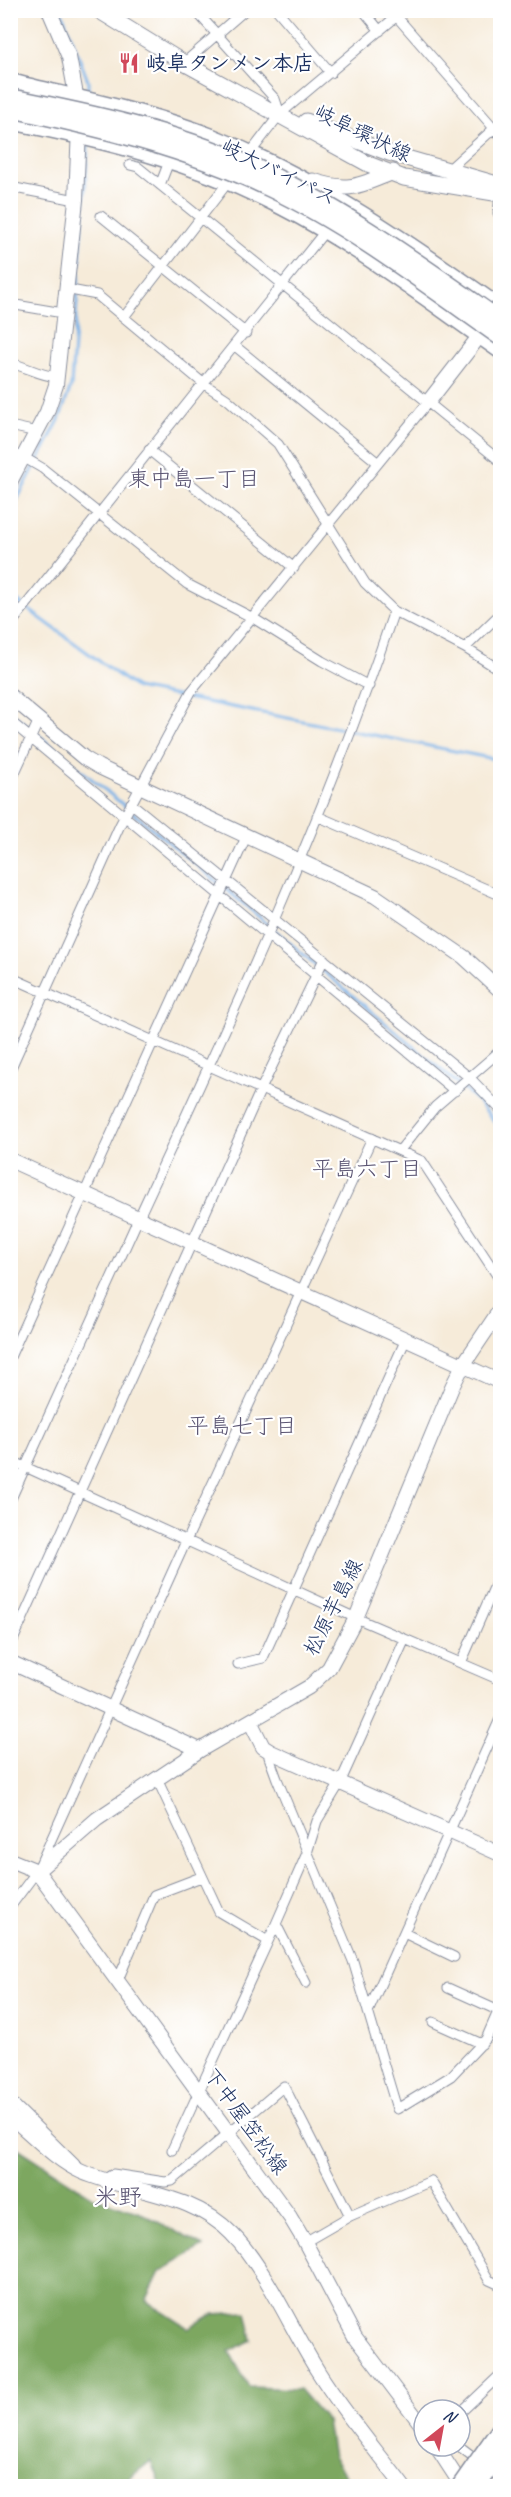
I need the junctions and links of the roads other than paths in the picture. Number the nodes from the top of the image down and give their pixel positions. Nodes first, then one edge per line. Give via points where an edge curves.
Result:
1 (49, 10) edge
2 (98, 10) edge
3 (195, 10) edge
4 (244, 10) edge
5 (277, 10) edge
6 (363, 10) edge
7 (401, 14) edge
8 (380, 31) junction
9 (216, 35) junction
10 (184, 63) junction
11 (331, 73) junction
12 (10, 82) edge
13 (10, 98) edge
14 (10, 109) edge
15 (280, 114) junction
16 (79, 117) junction
17 (10, 121) edge
18 (499, 129) edge
19 (113, 135) junction
20 (251, 153) junction
21 (170, 159) junction
22 (130, 165) dead end
23 (430, 165) junction
24 (191, 167) junction
25 (448, 170) junction
26 (389, 173) junction
27 (296, 175) junction
28 (228, 181) junction
29 (160, 185) junction
30 (501, 186) edge
31 (10, 187) edge
32 (500, 194) edge
33 (76, 200) junction
34 (101, 216) dead end
35 (501, 216) edge
36 (200, 218) junction
37 (326, 230) junction
38 (163, 266) junction
39 (284, 285) junction
40 (68, 289) junction
41 (10, 304) edge
42 (500, 308) edge
43 (63, 314) junction
44 (124, 316) junction
45 (501, 321) edge
46 (246, 333) junction
47 (480, 336) junction
48 (501, 337) edge
49 (235, 346) junction
50 (501, 350) edge
51 (10, 363) edge
52 (57, 377) junction
53 (204, 384) junction
54 (429, 401) junction
55 (10, 426) edge
56 (37, 432) junction
57 (149, 450) junction
58 (27, 459) junction
59 (501, 461) edge
60 (377, 462) junction
61 (10, 482) edge
62 (99, 513) junction
63 (328, 525) junction
64 (294, 568) junction
65 (394, 611) junction
66 (501, 614) edge
67 (253, 618) junction
68 (10, 626) edge
69 (465, 648) junction
70 (501, 670) edge
71 (369, 686) junction
72 (10, 696) edge
73 (10, 721) edge
74 (37, 722) junction
75 (31, 736) junction
76 (10, 783) edge
77 (140, 786) junction
78 (129, 809) junction
79 (317, 816) junction
80 (246, 835) junction
81 (300, 860) junction
82 (223, 887) junction
83 (499, 892) edge
84 (271, 927) junction
85 (323, 961) junction
86 (317, 973) junction
87 (10, 977) edge
88 (501, 990) edge
89 (45, 993) junction
90 (153, 1041) junction
91 (501, 1051) edge
92 (210, 1066) junction
93 (10, 1070) edge
94 (462, 1085) junction
95 (261, 1089) junction
96 (501, 1109) edge
97 (372, 1138) junction
98 (400, 1150) junction
99 (10, 1160) edge
100 (84, 1194) junction
101 (139, 1218) junction
102 (192, 1242) junction
103 (501, 1280) edge
104 (303, 1292) junction
105 (501, 1310) edge
106 (406, 1339) junction
107 (10, 1357) edge
108 (463, 1365) junction
109 (501, 1382) edge
110 (10, 1460) edge
111 (26, 1467) junction
112 (80, 1491) junction
113 (10, 1501) edge
114 (187, 1539) junction
115 (501, 1574) edge
116 (295, 1588) junction
117 (356, 1618) junction
118 (405, 1639) junction
119 (10, 1647) edge
120 (10, 1662) edge
121 (461, 1663) junction
122 (238, 1664) dead end
123 (501, 1680) edge
124 (111, 1708) junction
125 (501, 1719) edge
126 (250, 1722) junction
127 (200, 1750) junction
128 (271, 1752) junction
129 (157, 1779) junction
130 (340, 1783) junction
131 (450, 1832) junction
132 (307, 1853) junction
133 (501, 1854) edge
134 (10, 1860) edge
135 (37, 1871) junction
136 (201, 1877) junction
137 (10, 1907) edge
138 (276, 1924) junction
139 (404, 1933) junction
140 (268, 1941) junction
141 (454, 1957) dead end
142 (118, 1980) junction
143 (306, 1983) dead end
144 (448, 1988) dead end
145 (500, 2009) edge
146 (368, 2012) junction
147 (433, 2022) dead end
148 (482, 2044) junction
149 (198, 2091) junction
150 (10, 2100) edge
151 (10, 2116) edge
152 (229, 2134) junction
153 (172, 2150) dead end
154 (82, 2171) junction
155 (105, 2179) junction
156 (350, 2216) junction
157 (305, 2242) junction
158 (501, 2285) edge
159 (501, 2375) edge
160 (472, 2402) edge
161 (412, 2412) edge
162 (501, 2429) edge
163 (501, 2453) edge
164 (472, 2455) edge
165 (444, 2458) edge
166 (450, 2468) junction
167 (500, 2475) edge
168 (403, 2487) edge
169 (461, 2487) edge
170 (476, 2487) edge

1 - 16 street via 69,57
2 - 10 main road, 岐阜環状線
3 - 9 street
4 - 9 street
5 - 11 street
6 - 8 street
7 - 8 street
7 - 18 street
8 - 11 street
9 - 10 street
9 - 15 street via 275,99
10 - 15 main road, 岐阜環状線
11 - 15 street
12 - 16 highway
13 - 16 highway
13 - 45 highway, 岐大バイパス, bridge via 113,119 245,163 337,210
14 - 48 highway, 岐大バイパス, bridge via 162,146 271,189 370,246
15 - 20 street
15 - 23 main road, 岐阜環状線
15 - 26 main road, 岐阜環状線
16 - 17 highway
16 - 19 highway
16 - 20 highway via 122,109
16 - 33 street
18 - 25 street
19 - 21 highway
19 - 24 highway via 180,148
20 - 27 highway
20 - 28 street
21 - 24 highway
21 - 29 street
22 - 29 street
23 - 25 main road, 岐阜環状線
23 - 26 main road via 416,164
24 - 28 highway
25 - 30 main road, 岐阜環状線
26 - 27 main road via 347,188
26 - 32 main road, 岐阜環状線
27 - 42 highway via 345,202
28 - 36 street
28 - 37 highway
29 - 36 street
31 - 33 street
32 - 35 street
33 - 40 street
34 - 38 street
36 - 38 street
36 - 39 street
37 - 39 street
37 - 47 highway
38 - 44 street
38 - 46 street
39 - 46 street
39 - 54 street
40 - 43 street
40 - 44 street via 98,295
41 - 43 street
42 - 47 street
43 - 52 street
44 - 53 street
46 - 49 street
47 - 50 highway
47 - 54 street
49 - 53 street
49 - 60 street
51 - 52 street via 39,375
52 - 56 street via 53,399
53 - 57 street
53 - 63 street via 278,444
54 - 59 street
54 - 60 street
55 - 56 street
56 - 58 street
57 - 62 street
57 - 64 street
58 - 61 street
58 - 62 street
60 - 63 street
62 - 67 street via 187,584
62 - 68 street
63 - 64 street
63 - 65 street via 365,583
64 - 67 street
65 - 69 street
65 - 71 street
66 - 69 street
67 - 71 street via 322,662
67 - 77 street via 191,692
69 - 70 street
71 - 79 street
72 - 74 street
73 - 75 street
74 - 75 street
74 - 77 street via 84,758
75 - 76 street
75 - 78 street
77 - 78 street
77 - 80 street
78 - 82 street
78 - 82 street
78 - 89 street
79 - 81 street
79 - 83 street
80 - 81 street
80 - 82 street
81 - 84 street
81 - 88 street via 375,896 464,957
82 - 84 street
82 - 84 street
82 - 90 street
84 - 85 street
84 - 86 street
84 - 92 street
85 - 86 street
85 - 94 street
86 - 94 street
86 - 95 street
87 - 89 street
89 - 90 street
89 - 93 street
90 - 92 street
90 - 100 street
91 - 94 street
92 - 95 street
92 - 101 street
94 - 96 street
94 - 98 street via 435,1107
95 - 97 street
95 - 102 street
97 - 98 street
97 - 104 street
98 - 103 street via 422,1161
99 - 100 street
100 - 101 street
100 - 107 street
101 - 102 street
101 - 111 street
102 - 104 street
102 - 112 street
104 - 106 street
104 - 114 street
105 - 108 street, 松原芋島線
106 - 108 street
106 - 116 street
108 - 109 street
108 - 117 street, 松原芋島線
110 - 111 street
111 - 112 street
111 - 113 street
112 - 114 street
112 - 119 street
114 - 116 street
114 - 124 street
115 - 121 street
116 - 117 street
116 - 122 street via 263,1658
117 - 118 street
117 - 126 street, 松原芋島線 via 329,1668 309,1687
118 - 121 street
118 - 130 street
120 - 124 street
121 - 123 street
124 - 127 street
124 - 135 street
125 - 131 street
126 - 127 street, 松原芋島線
126 - 128 street via 263,1747
127 - 129 street, 松原芋島線
128 - 130 street
128 - 132 street via 269,1757
129 - 135 street, 松原芋島線 via 82,1830
129 - 136 street
130 - 131 street
130 - 132 street via 317,1821
131 - 133 street
131 - 139 street
132 - 138 street
132 - 146 street via 353,1961
134 - 135 street
135 - 137 street
135 - 142 street, 下中屋笠松線
136 - 140 street via 219,1912
136 - 142 street via 154,1895
138 - 140 street
138 - 143 street
139 - 141 street
139 - 146 street
140 - 149 street
142 - 149 street, 下中屋笠松線
144 - 145 street
145 - 148 street
146 - 148 street via 397,2109 451,2076
147 - 148 street
149 - 152 street, 下中屋笠松線
149 - 153 street
150 - 154 street
151 - 154 street via 61,2159
152 - 155 street via 172,2181 113,2174
152 - 156 street via 284,2086
152 - 157 street, 下中屋笠松線
154 - 155 street
155 - 168 street via 175,2199 206,2214 232,2234 258,2268 319,2374
156 - 157 street
156 - 158 street via 431,2181 489,2280
157 - 161 street, 下中屋笠松線 via 355,2337
159 - 160 street
162 - 169 highway, bridge
163 - 170 highway, bridge
164 - 167 street
165 - 166 street
166 - 169 street
166 - 170 street

